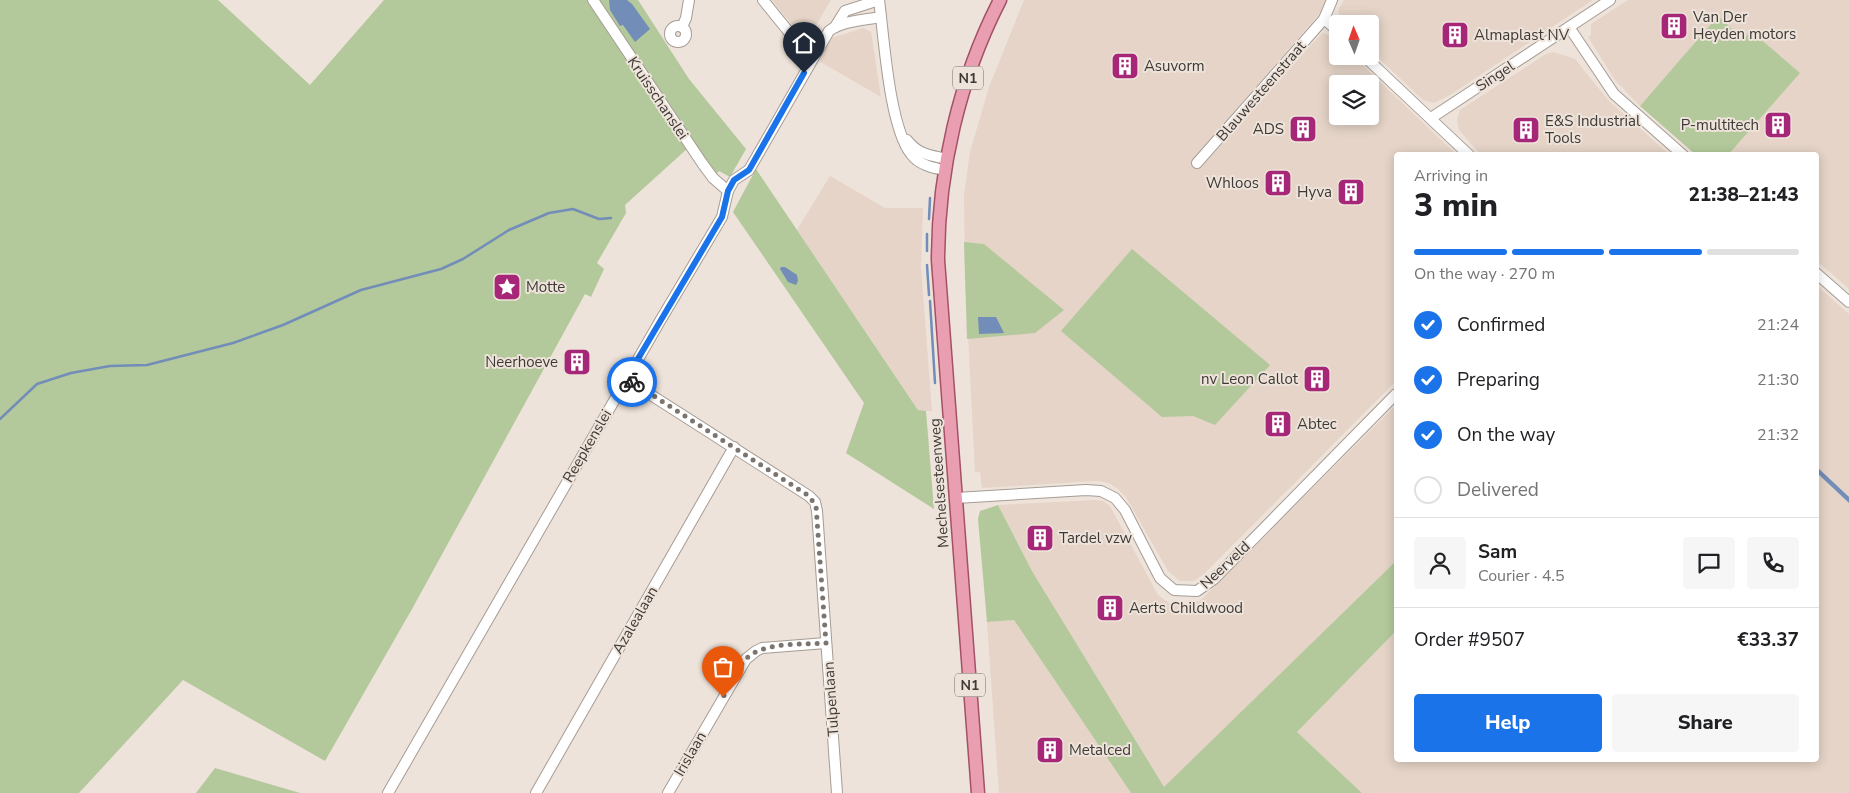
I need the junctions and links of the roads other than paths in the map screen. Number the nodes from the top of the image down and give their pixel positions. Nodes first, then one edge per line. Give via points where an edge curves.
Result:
1 (593, 0) edge
2 (689, 0) edge
3 (763, 0) edge
4 (879, 0) edge
5 (1000, 0) edge
6 (1332, 0) edge
7 (1610, 0) edge
8 (881, 18) junction
9 (1324, 19) junction
10 (1329, 23) edge
11 (835, 26) junction
12 (682, 27) dead end
13 (1569, 27) junction
14 (813, 57) junction
15 (1374, 65) edge
16 (1430, 118) junction
17 (1466, 152) edge
18 (1680, 152) edge
19 (1197, 162) dead end
20 (946, 164) junction
21 (728, 191) junction
22 (1819, 276) edge
23 (1849, 302) edge
24 (626, 379) junction
25 (1394, 396) edge
26 (734, 447) junction
27 (956, 498) junction
28 (826, 643) junction
29 (388, 793) edge
30 (536, 793) edge
31 (668, 793) edge
32 (837, 793) edge
33 (978, 793) edge

1 - 21 street, Kruisschanslei via 702,163
2 - 12 street
3 - 14 street
4 - 8 street
4 - 11 street, Reepkenslei via 845,10
5 - 20 main road, N1 via 972,65
6 - 9 street, Blauwesteenstraat
7 - 13 street, Singel
8 - 11 street
8 - 20 street via 900,132 919,162 930,166
9 - 10 street
9 - 19 street, Blauwesteenstraat
11 - 14 street, Reepkenslei
13 - 16 street, Singel
13 - 18 street via 1614,94
14 - 21 street, Reepkenslei via 749,170 734,180
15 - 16 street
16 - 17 street
20 - 27 main road, Mechelsesteenweg / N1 via 938,260
21 - 24 street, Reepkenslei via 722,217
22 - 23 street
24 - 26 street, Tulpenlaan
24 - 29 street, Reepkenslei
25 - 27 street, Neerveld via 1214,579 1197,591 1174,590 1160,578 1125,510 1115,498 1100,491
26 - 28 street, Tulpenlaan via 815,502
26 - 30 street, Azalealaan
27 - 33 main road, Mechelsesteenweg / N1
28 - 31 street, Irislaan via 762,648 751,655 742,665
28 - 32 street, Tulpenlaan

